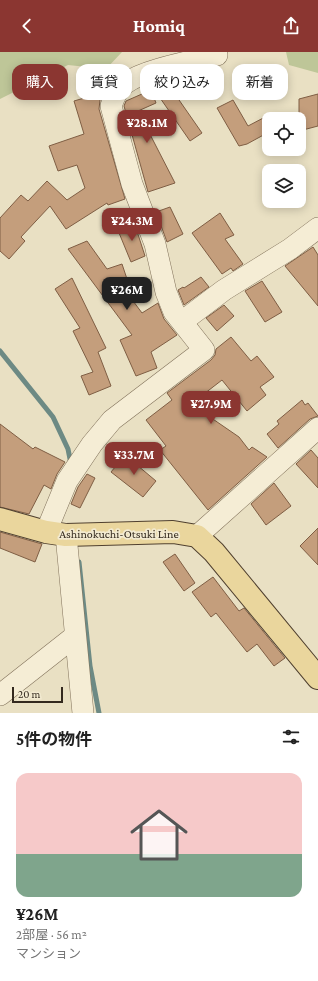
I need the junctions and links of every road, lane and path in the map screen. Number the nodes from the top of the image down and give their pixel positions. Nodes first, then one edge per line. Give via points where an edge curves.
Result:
1 (217, 54) dead end
2 (318, 228) edge
3 (183, 321) junction
4 (318, 428) edge
5 (0, 519) edge
6 (56, 534) junction
7 (197, 536) junction
8 (75, 636) junction
9 (318, 678) edge
10 (0, 694) edge
11 (83, 713) edge

1 - 3 street via 139,75 124,83 114,95 111,106 132,184 155,244 166,292 174,312
2 - 3 street via 290,249 224,290
3 - 6 street via 204,350 112,420 92,444 67,481
4 - 7 street
5 - 6 main road, Ashinokuchi-Otsuki Line
6 - 7 main road, Ashinokuchi-Otsuki Line via 173,532
6 - 8 street
7 - 9 main road via 214,552
8 - 10 street
8 - 11 street

